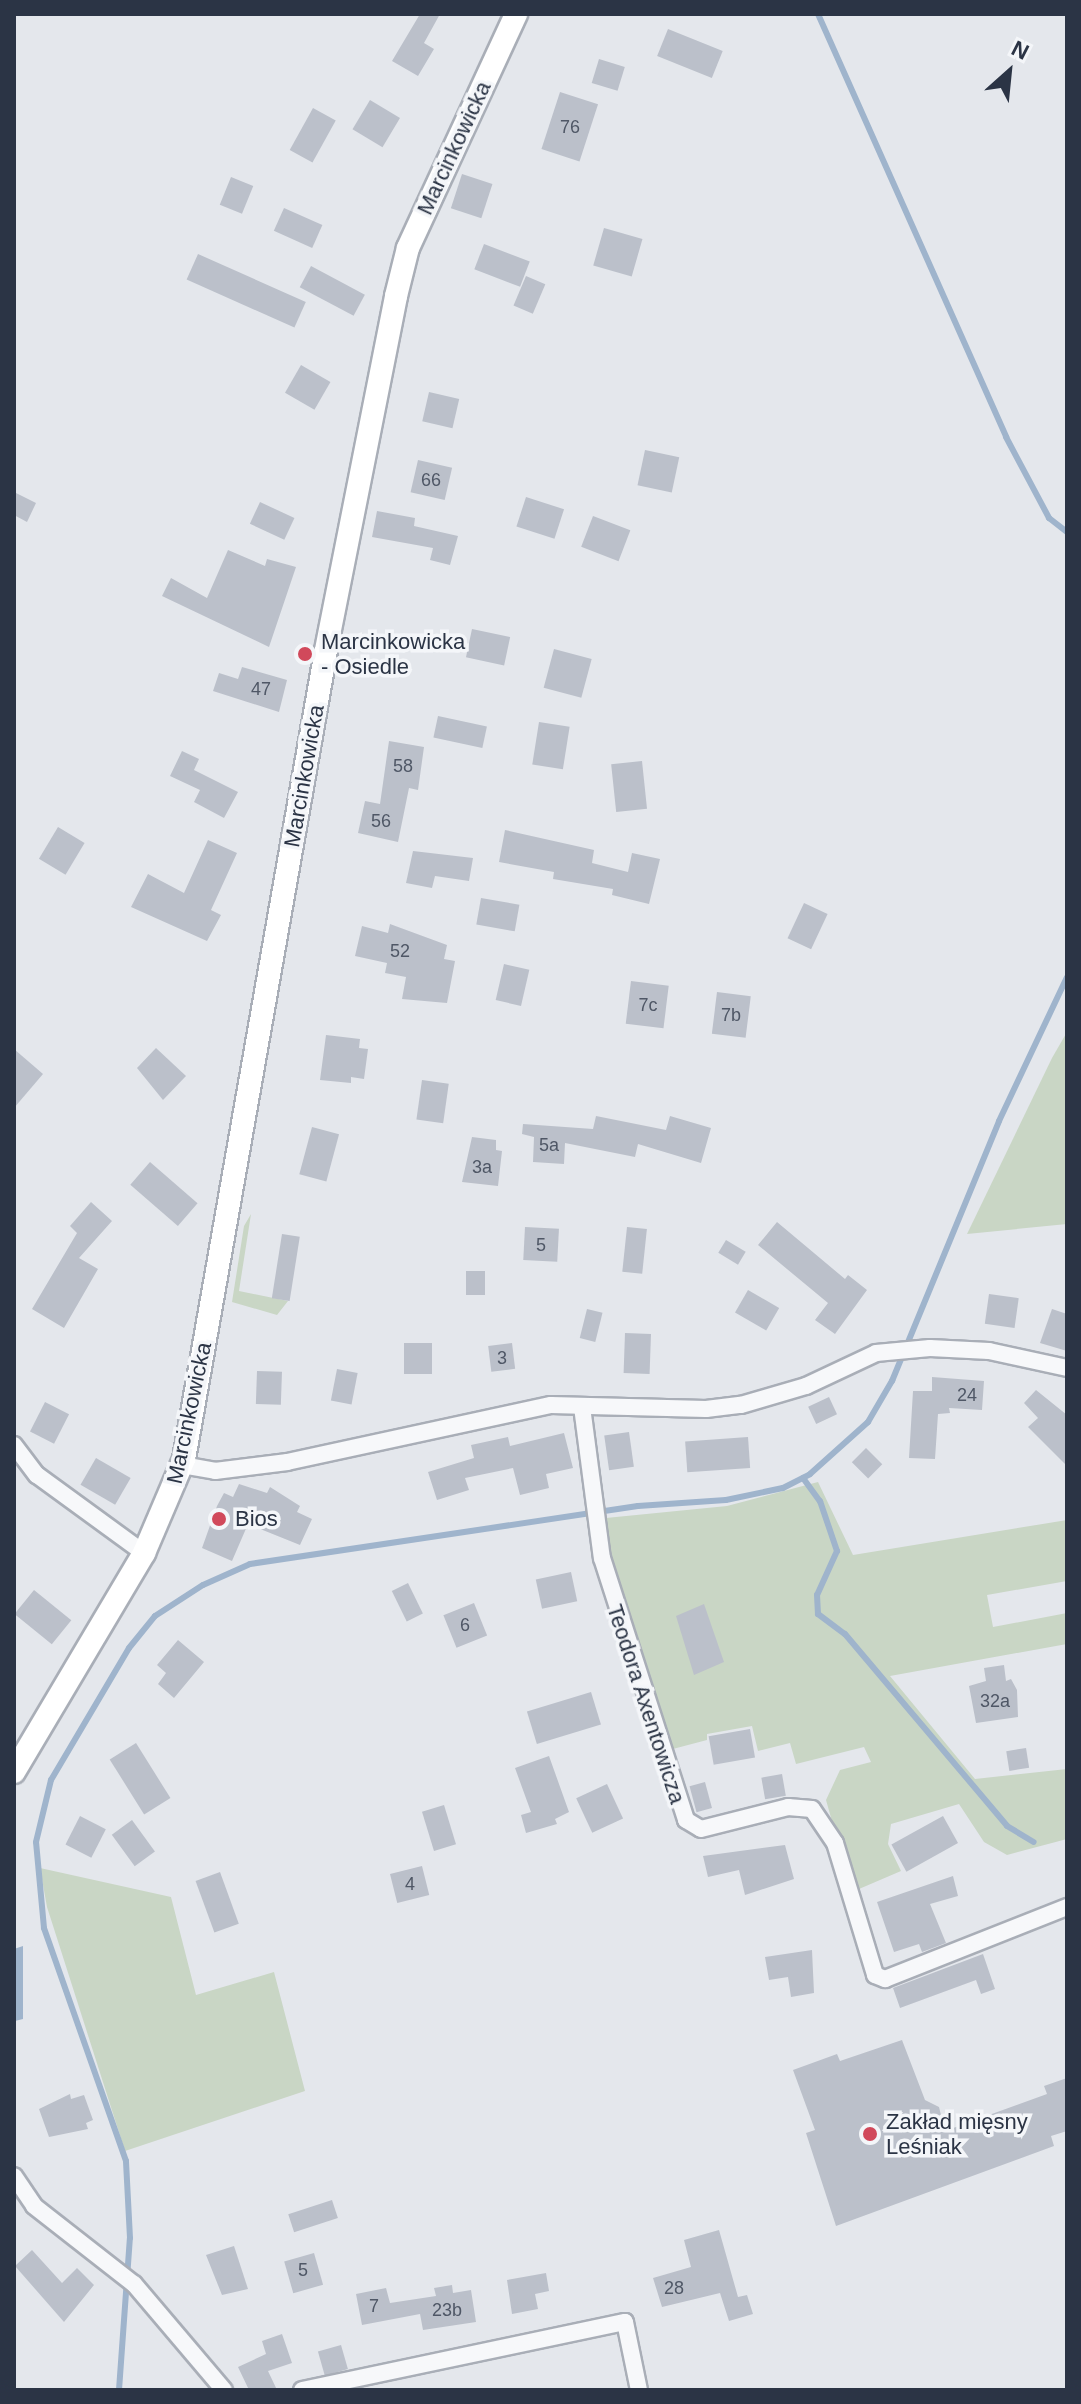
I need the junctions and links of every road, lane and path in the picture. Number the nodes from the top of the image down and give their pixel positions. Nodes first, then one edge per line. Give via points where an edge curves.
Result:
1 (516, 14) edge
2 (1067, 1368) edge
3 (582, 1407) junction
4 (14, 1445) edge
5 (182, 1465) junction
6 (144, 1553) junction
7 (14, 1772) edge
8 (1067, 1907) edge
9 (14, 2176) edge
10 (224, 2390) edge
11 (302, 2390) edge
12 (639, 2390) edge

1 - 5 street, Marcinkowicka via 408,248 396,296 326,650
2 - 3 street via 989,1351 923,1348 876,1353 806,1386 741,1405
3 - 5 street via 551,1405 240,1469
3 - 8 street, Teodora Axentowicza via 598,1529 618,1621 682,1816 701,1829 788,1807 812,1809 835,1843 875,1975 885,1979
4 - 6 street via 37,1475
5 - 6 street, Marcinkowicka
6 - 7 street, Marcinkowicka
9 - 10 street via 34,2206 128,2280
11 - 12 street via 625,2322

